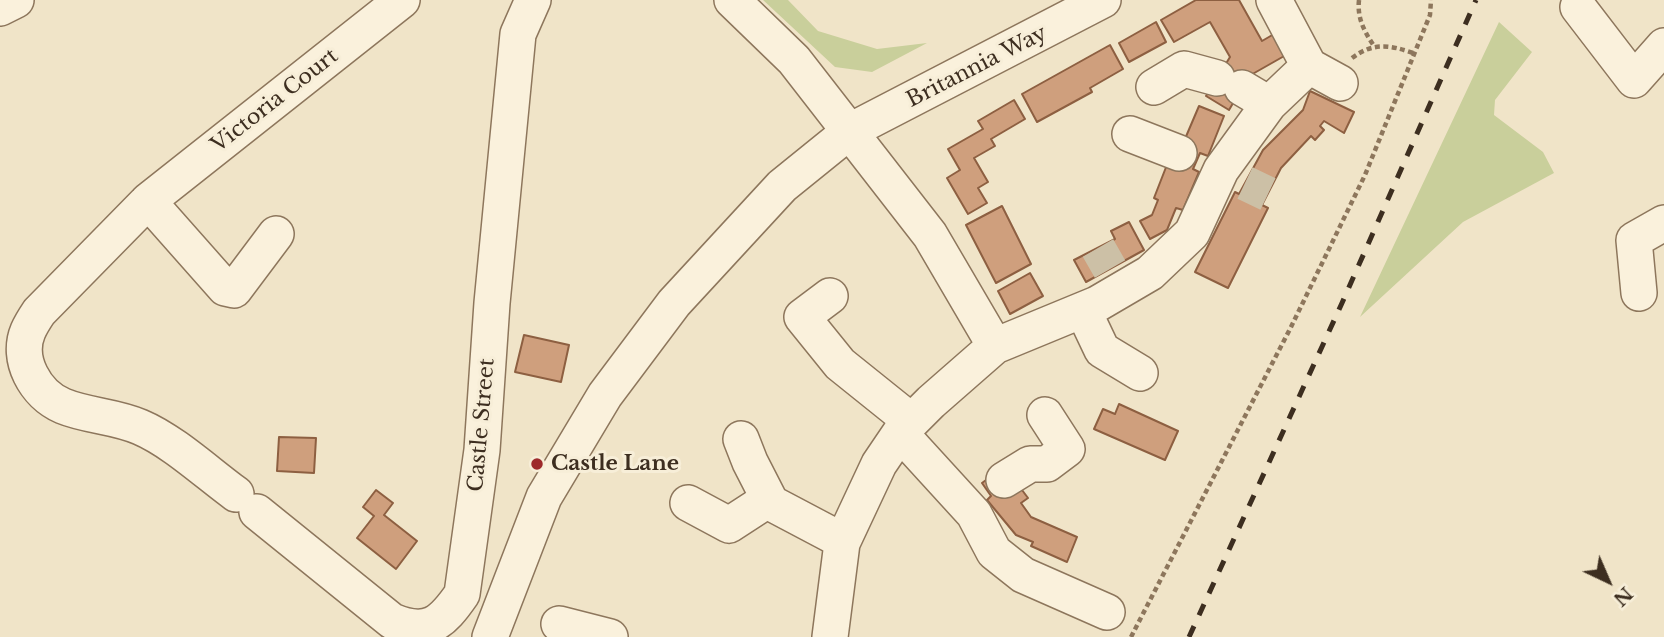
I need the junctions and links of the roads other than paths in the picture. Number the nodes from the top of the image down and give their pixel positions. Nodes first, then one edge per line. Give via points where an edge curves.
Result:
1 (16, 0) edge
2 (402, 0) edge
3 (533, 0) edge
4 (732, 0) edge
5 (1103, 0) edge
6 (1274, 0) edge
7 (1578, 7) dead end
8 (0, 8) edge
9 (1664, 46) edge
10 (1154, 87) dead end
11 (1243, 90) junction
12 (850, 131) junction
13 (1130, 134) dead end
14 (1213, 168) junction
15 (148, 201) junction
16 (1664, 223) edge
17 (275, 234) dead end
18 (1639, 293) dead end
19 (830, 296) dead end
20 (1083, 310) junction
21 (996, 346) junction
22 (1140, 373) dead end
23 (1045, 415) dead end
24 (906, 427) junction
25 (741, 439) dead end
26 (987, 493) junction
27 (769, 499) junction
28 (246, 503) joint
29 (688, 503) dead end
30 (844, 541) junction
31 (1107, 612) dead end
32 (559, 624) dead end
33 (490, 637) edge
34 (610, 637) edge
35 (830, 637) edge

1 - 8 street
2 - 15 street, Victoria Court
3 - 28 street, Castle Street via 518,34 482,450 462,594 450,612 430,626 410,628 393,621
4 - 12 street via 793,60
5 - 12 street, Britannia Way
6 - 11 street via 1327,76
7 - 9 street via 1634,80
10 - 11 street via 1184,69
11 - 14 street
12 - 21 street via 930,235
12 - 33 street via 782,186 674,303 606,395 544,496
13 - 14 street
14 - 20 street via 1192,233 1150,273 1115,279
15 - 17 street via 225,288 234,290
15 - 28 street, Victoria Court via 39,312 27,332 26,362 39,388 51,399 140,427
16 - 18 street via 1634,240
19 - 24 street via 802,317 840,364
20 - 21 street
20 - 22 street via 1102,350
21 - 24 street
23 - 26 street via 1067,449 1047,464 1030,464
24 - 26 street
24 - 30 street via 879,464
25 - 27 street
26 - 31 street via 974,514 994,552 1023,575
27 - 29 street via 729,525
27 - 30 street
30 - 35 street
32 - 34 street

